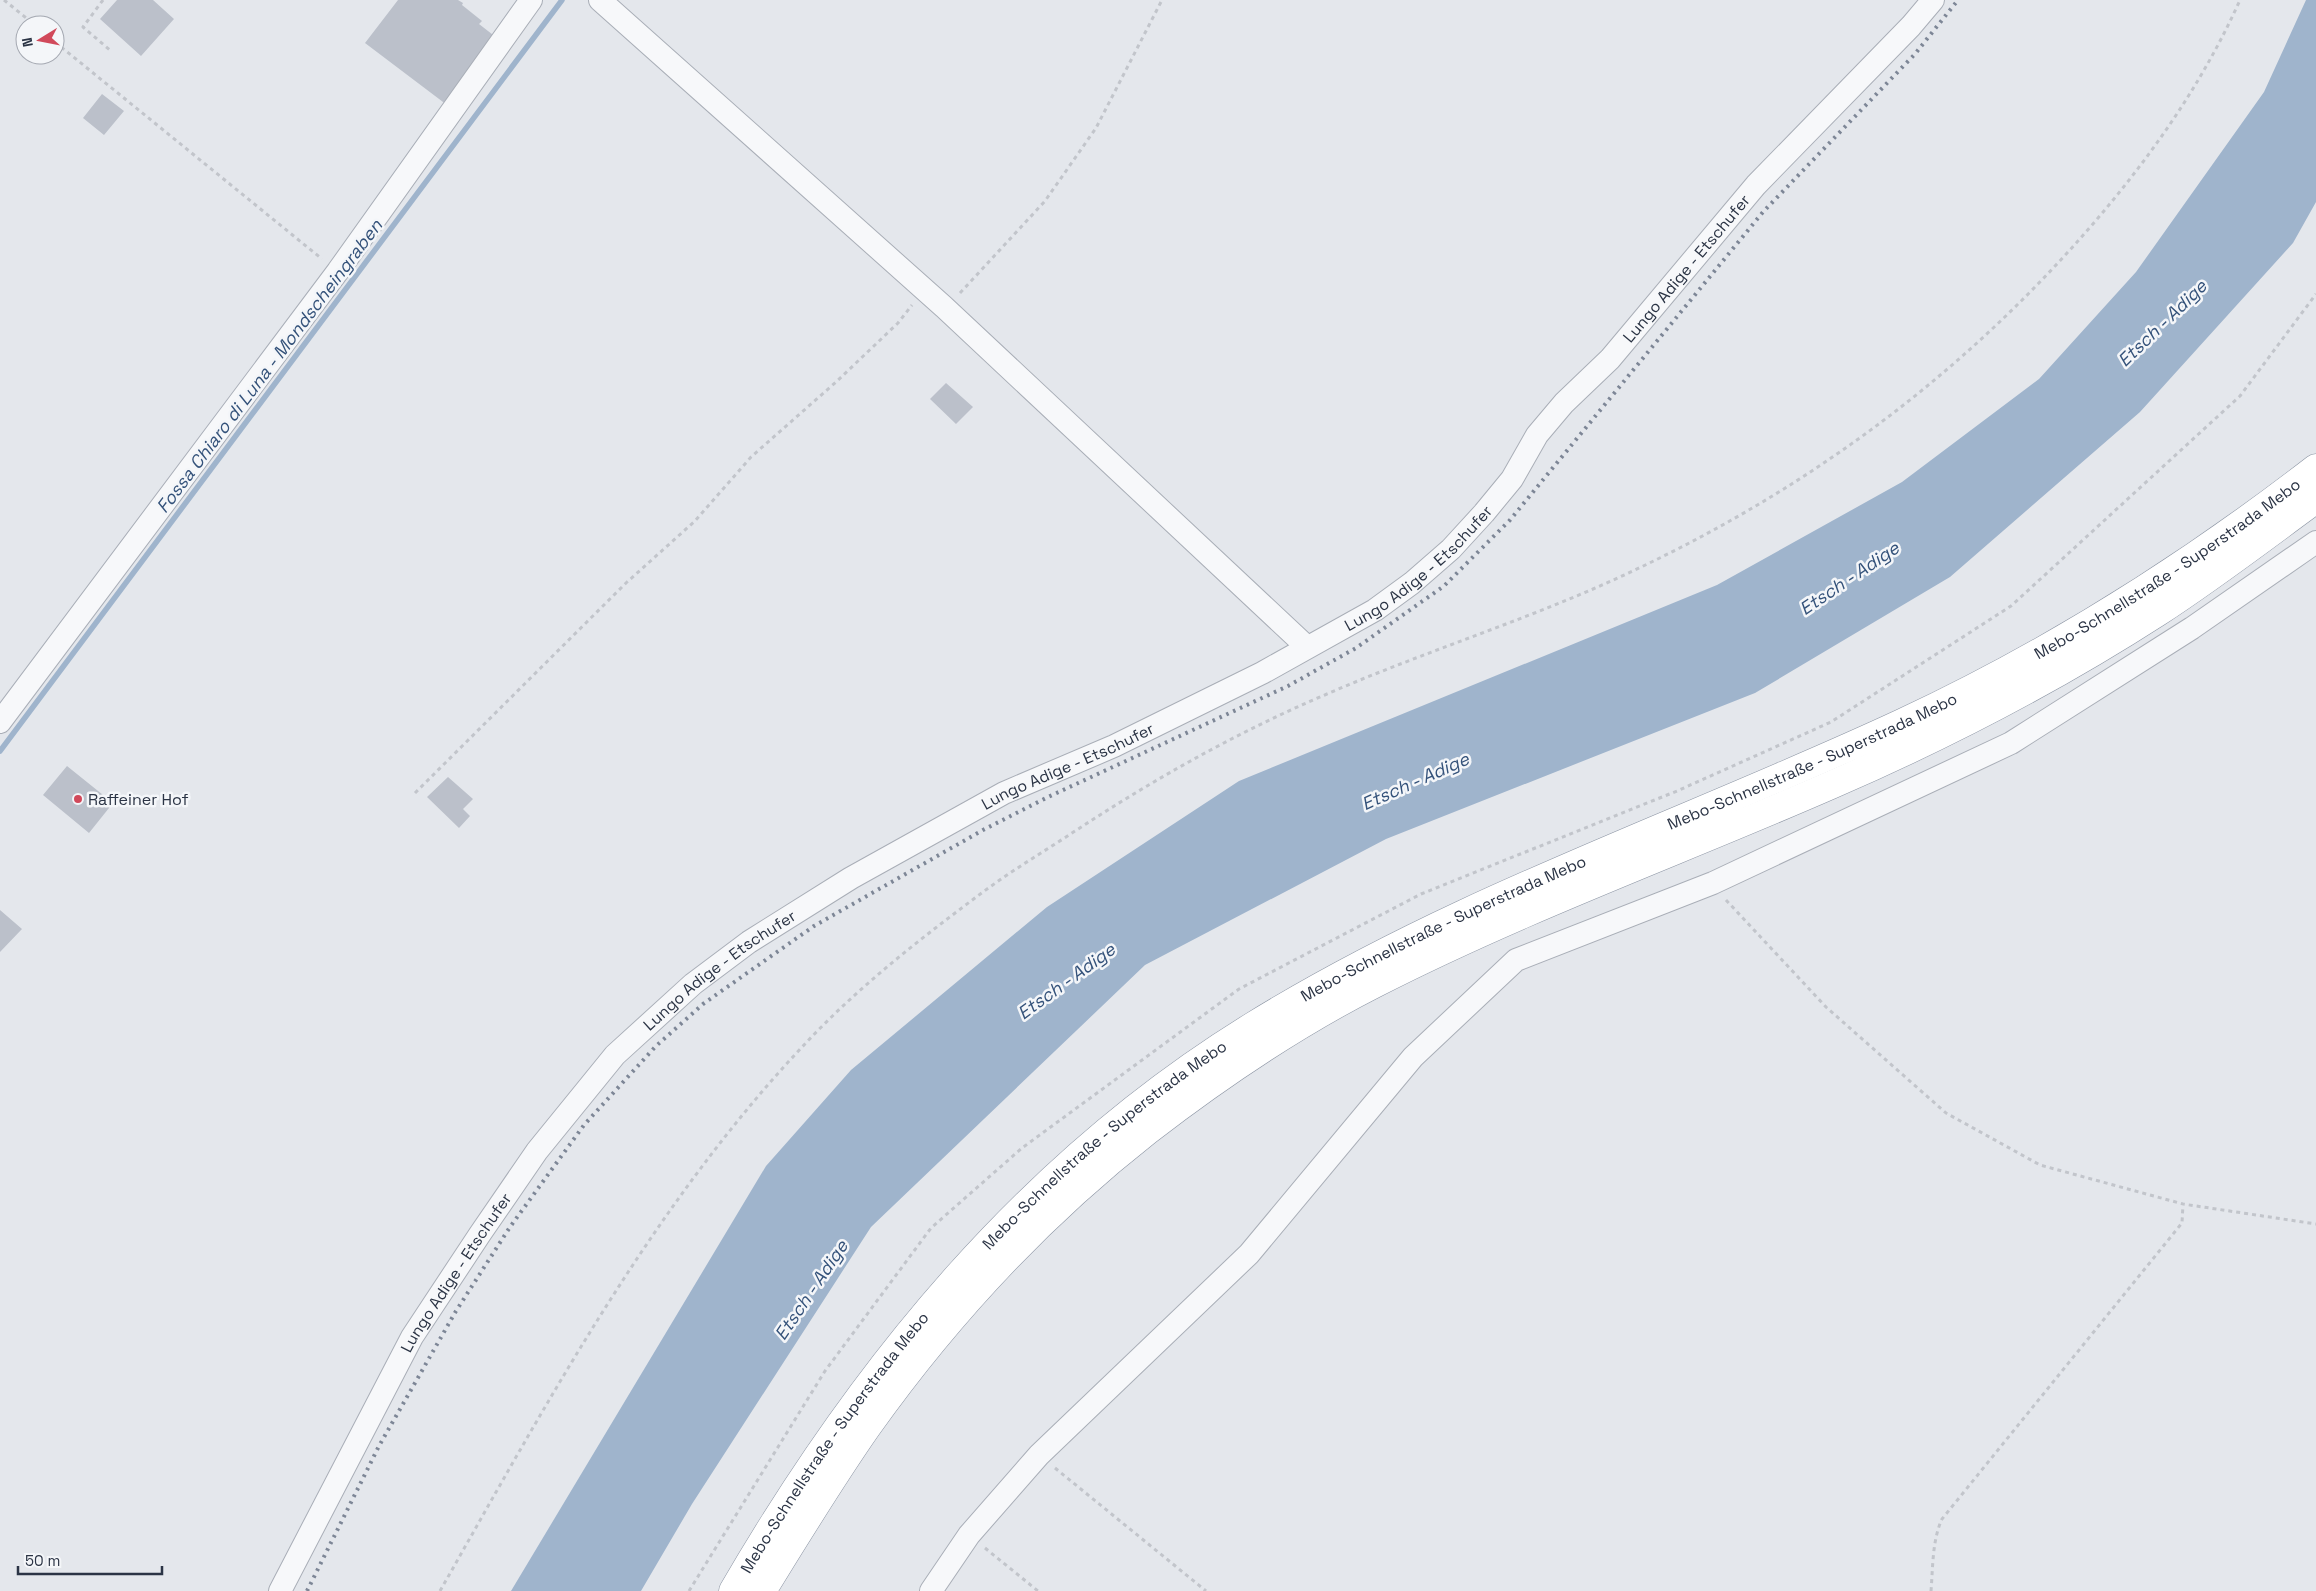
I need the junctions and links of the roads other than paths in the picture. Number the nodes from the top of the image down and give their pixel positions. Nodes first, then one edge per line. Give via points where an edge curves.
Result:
1 (531, 0) edge
2 (600, 0) edge
3 (1933, 0) edge
4 (2316, 468) edge
5 (2316, 499) edge
6 (2316, 542) edge
7 (1307, 647) junction
8 (0, 722) edge
9 (280, 1591) edge
10 (733, 1591) edge
11 (762, 1591) edge
12 (931, 1591) edge

1 - 8 street via 338,271
2 - 7 street via 944,307
3 - 7 street, Lungo Adige - Etschufer via 1756,186 1610,359 1564,403 1538,435 1512,479 1451,549 1412,584 1375,610
4 - 10 highway, Mebo-Schnellstraße - Superstrada Mebo via 2259,512 2146,588 1996,675 1907,721 1818,761 1456,916 1317,988 1197,1064 1126,1116 1061,1171 1010,1218 958,1274 911,1328 821,1450
5 - 11 highway, Mebo-Schnellstraße - Superstrada Mebo via 2161,610 2004,703 1833,784 1554,902 1383,980 1310,1021 1229,1073 1127,1149 1071,1196 994,1271 934,1340 870,1424
6 - 12 street via 2192,628 2011,743 1712,883 1516,960 1413,1057 1249,1254 1039,1455 969,1535
7 - 9 street, Lungo Adige - Etschufer via 1231,690 1114,746 1004,793 850,878 749,942 709,972 615,1055 536,1152 412,1337

